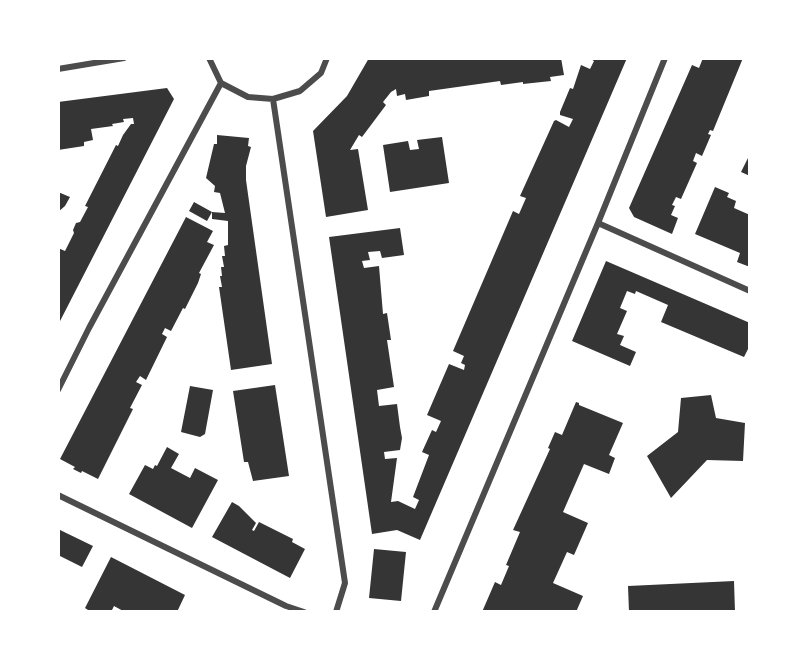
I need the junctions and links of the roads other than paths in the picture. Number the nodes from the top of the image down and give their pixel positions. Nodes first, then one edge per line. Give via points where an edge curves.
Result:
1 (124, 58) edge
2 (209, 58) edge
3 (327, 58) edge
4 (665, 58) edge
5 (58, 69) edge
6 (221, 83) junction
7 (273, 99) junction
8 (598, 223) junction
9 (750, 291) edge
10 (58, 390) edge
11 (58, 495) edge
12 (304, 612) edge
13 (336, 612) edge
14 (434, 612) edge

1 - 5 street
2 - 6 street
3 - 7 street via 321,73 300,91
4 - 8 street
6 - 7 street via 248,97
6 - 10 street
7 - 13 street via 345,583
8 - 9 street
8 - 14 street
11 - 12 street

